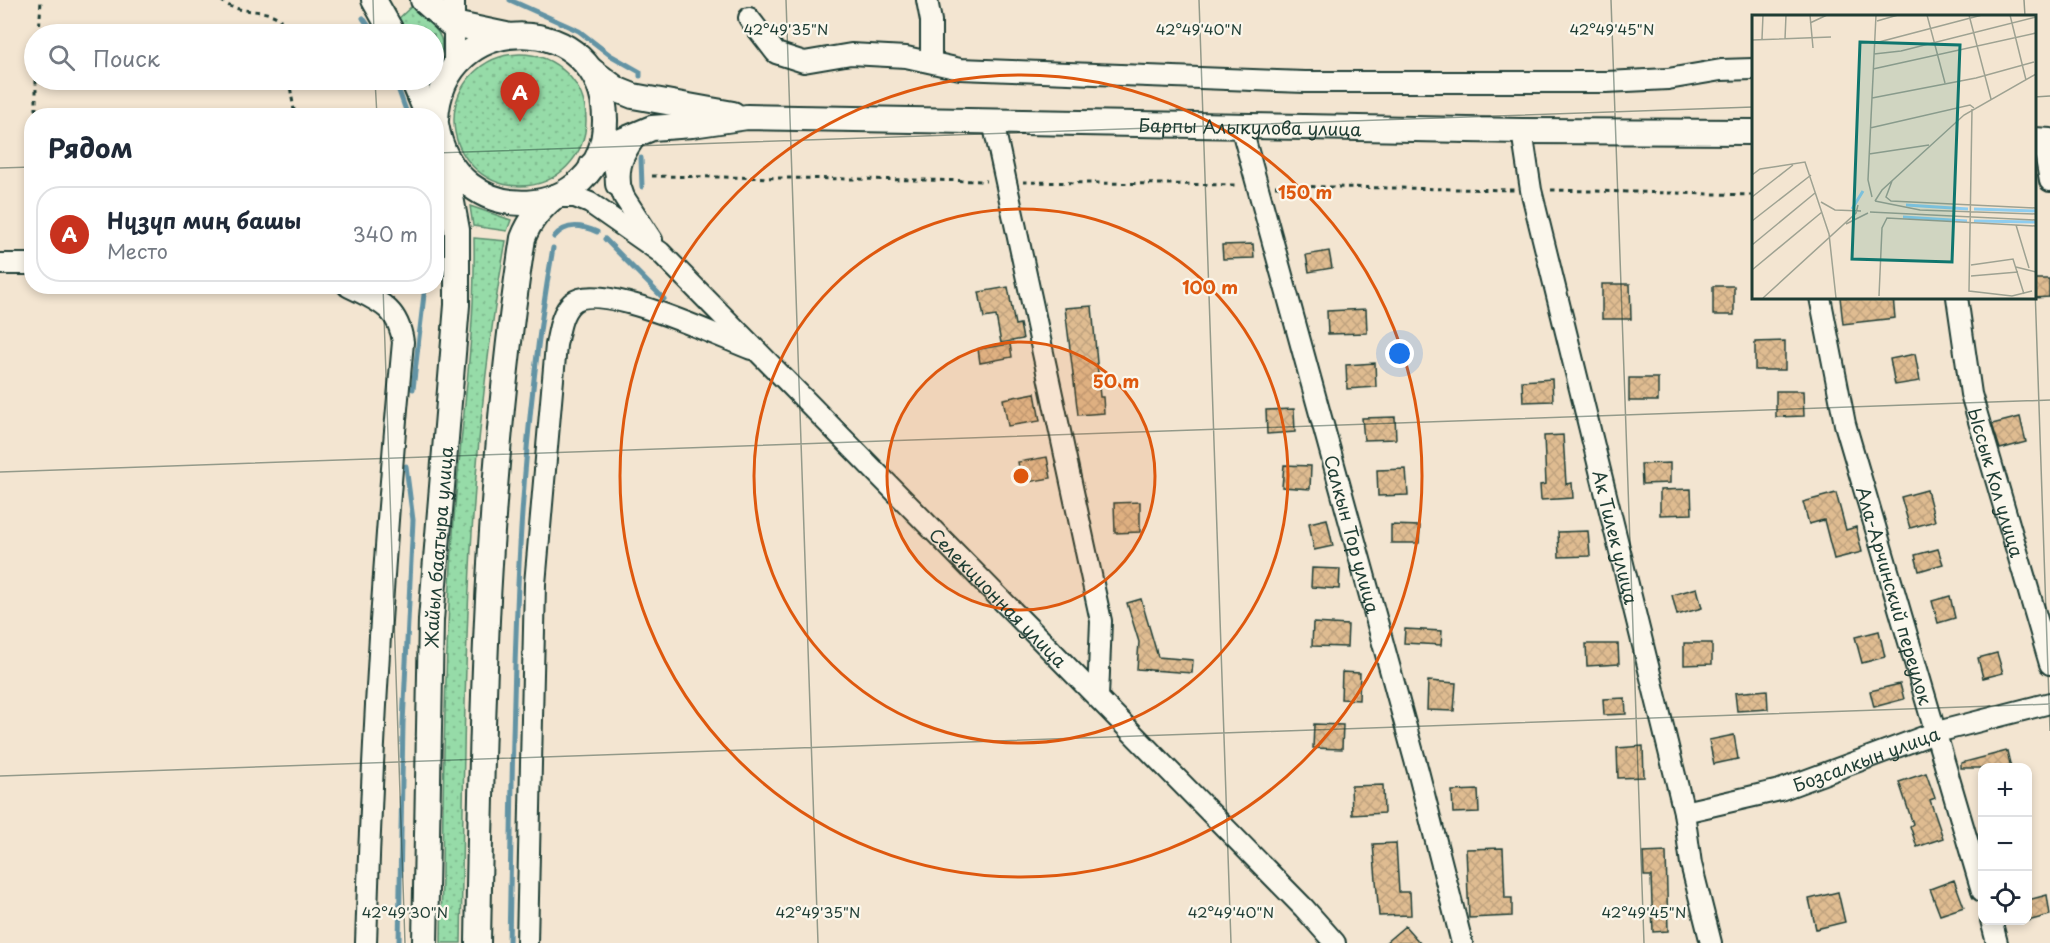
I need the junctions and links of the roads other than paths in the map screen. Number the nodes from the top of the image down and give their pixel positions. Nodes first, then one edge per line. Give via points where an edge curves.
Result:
1 (374, 0) edge
2 (423, 0) edge
3 (454, 0) edge
4 (927, 0) edge
5 (749, 18) dead end
6 (387, 24) edge
7 (456, 26) junction
8 (506, 35) junction
9 (931, 62) junction
10 (454, 66) junction
11 (587, 66) junction
12 (1752, 69) edge
13 (444, 85) edge
14 (416, 90) edge
15 (442, 90) edge
16 (424, 108) edge
17 (439, 108) edge
18 (747, 117) junction
19 (993, 122) junction
20 (1241, 126) junction
21 (1522, 131) junction
22 (1752, 132) edge
23 (635, 134) junction
24 (2042, 141) edge
25 (444, 146) edge
26 (600, 157) junction
27 (444, 164) edge
28 (2050, 181) edge
29 (618, 184) junction
30 (554, 197) junction
31 (660, 252) junction
32 (0, 264) edge
33 (24, 264) edge
34 (362, 294) edge
35 (1820, 298) edge
36 (1957, 298) edge
37 (759, 352) junction
38 (2050, 664) edge
39 (1098, 697) junction
40 (2050, 703) edge
41 (1937, 732) junction
42 (1684, 812) junction
43 (1978, 874) edge
44 (1992, 925) edge
45 (366, 943) edge
46 (425, 943) edge
47 (478, 943) edge
48 (527, 943) edge
49 (1335, 943) edge
50 (1462, 943) edge
51 (1711, 943) edge
52 (1997, 943) edge

1 - 6 main road
2 - 7 main road
3 - 7 street
4 - 9 street
5 - 9 street via 776,53 804,62 851,54
7 - 8 main road
7 - 10 street
8 - 10 main road via 477,46
8 - 11 main road via 536,35 550,40 564,46
9 - 12 street via 960,69 1305,82 1606,82
10 - 13 main road
11 - 18 main road, Барпы Алыкулова улица via 604,81 633,96
11 - 26 main road via 602,93 606,123
14 - 16 main road
15 - 17 main road
18 - 19 main road, Барпы Алыкулова улица
18 - 23 main road, Барпы Алыкулова улица via 652,128
19 - 20 main road, Барпы Алыкулова улица
19 - 39 street via 1101,621
20 - 21 main road, Барпы Алыкулова улица
20 - 50 street, Салкын Тор улица
21 - 22 main road, Барпы Алыкулова улица
21 - 42 street, Ак Тилек улица via 1531,190
23 - 26 main road, Барпы Алыкулова улица
23 - 29 main road via 620,157
24 - 28 street
25 - 30 main road via 460,178 485,196 514,204
26 - 29 street, Селекционная улица
26 - 30 main road via 574,185
27 - 46 main road, Жайыл баатыра улица via 457,230 457,305 431,620
29 - 31 street, Селекционная улица
30 - 31 street, Селекционная улица via 590,202
30 - 47 main road via 533,218 523,238 505,363 486,601
31 - 37 street, Селекционная улица
32 - 33 street
34 - 45 street via 391,311 401,326 403,342 372,735
35 - 41 street, Ала-Арчинский переулок via 1845,424
36 - 38 street, Ыссык Кол улица via 1971,394
37 - 39 street, Селекционная улица
37 - 48 street via 644,307 598,295 573,302 564,313 556,345 535,584
39 - 49 street, Селекционная улица
40 - 41 street, Бозсалкын улица
41 - 42 street, Бозсалкын улица via 1780,790
41 - 43 street, Ала-Арчинский переулок
42 - 51 street, Ак Тилек улица via 1691,864
44 - 52 street

